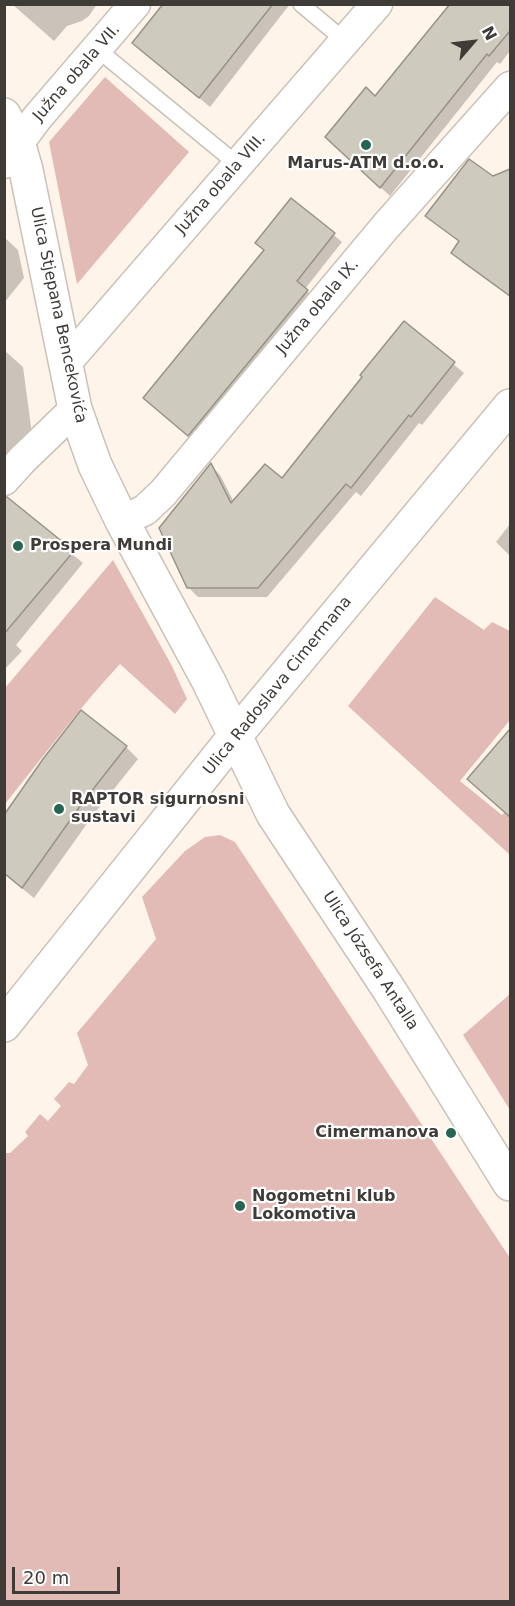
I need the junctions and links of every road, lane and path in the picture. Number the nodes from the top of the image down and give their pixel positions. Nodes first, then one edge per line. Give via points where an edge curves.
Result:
1 (135, 4) edge
2 (301, 4) edge
3 (377, 4) edge
4 (345, 41) junction
5 (97, 49) junction
6 (510, 87) edge
7 (9, 140) edge
8 (238, 165) junction
9 (65, 364) junction
10 (510, 406) edge
11 (75, 409) junction
12 (4, 480) edge
13 (122, 521) junction
14 (235, 736) junction
15 (4, 1024) edge
16 (510, 1184) edge

1 - 5 street, Južna obala VII.
2 - 4 lane
3 - 4 street, Južna obala VIII.
4 - 8 street, Južna obala VIII.
5 - 7 street, Južna obala VII.
5 - 8 lane
6 - 13 street, Južna obala IX. via 386,226 163,493 145,510
7 - 9 street, Ulica Stjepana Bencekovića via 35,209
8 - 9 street, Južna obala VIII.
9 - 11 street, Ulica Stjepana Bencekovića
10 - 14 street, Ulica Radoslava Cimermana
11 - 12 street
11 - 13 street, Ulica Stjepana Bencekovića via 95,465
13 - 14 street, Ulica Stjepana Bencekovića
14 - 15 street, Ulica Radoslava Cimermana
14 - 16 street, Ulica Józsefa Antalla via 273,814

